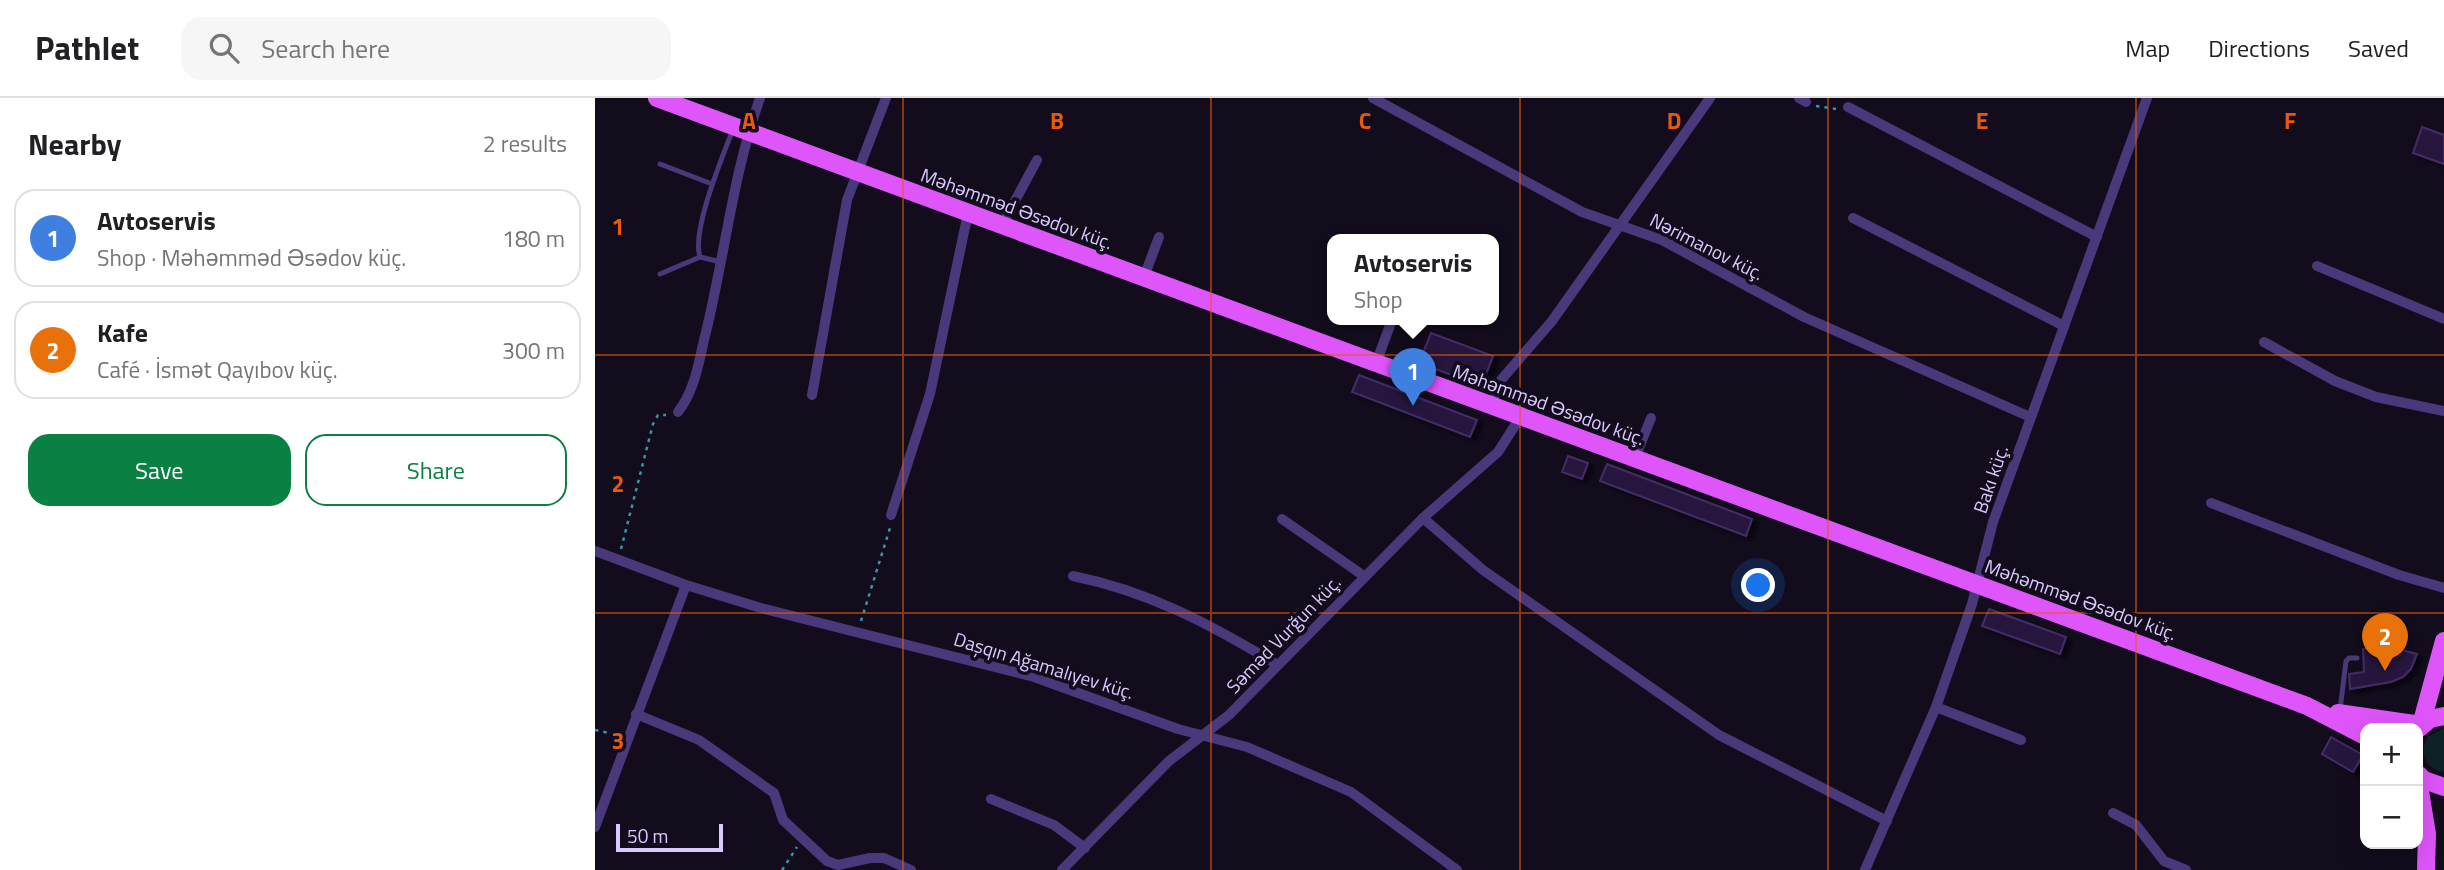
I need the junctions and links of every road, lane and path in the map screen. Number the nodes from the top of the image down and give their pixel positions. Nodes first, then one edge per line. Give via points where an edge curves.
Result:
1 (657, 98) edge
2 (760, 98) edge
3 (886, 98) edge
4 (1373, 98) edge
5 (1710, 98) edge
6 (2147, 98) edge
7 (1803, 100) edge
8 (695, 105) edge
9 (1849, 107) joint
10 (741, 129) junction
11 (1037, 160) dead end
12 (660, 163) dead end
13 (856, 171) junction
14 (712, 184) junction
15 (968, 213) junction
16 (1853, 218) dead end
17 (1002, 225) junction
18 (1618, 225) junction
19 (1159, 237) dead end
20 (2097, 237) junction
21 (700, 257) junction
22 (721, 262) junction
23 (2317, 266) dead end
24 (660, 274) dead end
25 (1144, 277) junction
26 (2444, 319) edge
27 (1390, 325) edge
28 (2064, 326) junction
29 (2265, 342) dead end
30 (1375, 363) junction
31 (811, 395) dead end
32 (1491, 405) junction
33 (2444, 411) edge
34 (678, 412) joint
35 (1521, 416) junction
36 (2030, 417) junction
37 (1651, 418) dead end
38 (1635, 458) junction
39 (2211, 503) dead end
40 (891, 515) joint
41 (1282, 519) dead end
42 (1423, 519) junction
43 (595, 551) edge
44 (619, 559) junction
45 (1073, 576) dead end
46 (1364, 576) junction
47 (1977, 583) junction
48 (686, 585) junction
49 (2444, 588) edge
50 (858, 631) junction
51 (2444, 641) edge
52 (2357, 658) dead end
53 (1276, 664) junction
54 (2308, 706) junction
55 (1936, 707) junction
56 (2340, 713) junction
57 (636, 714) junction
58 (2444, 716) edge
59 (2396, 723) edge
60 (2420, 723) edge
61 (2423, 724) edge
62 (595, 730) edge
63 (2360, 733) edge
64 (1201, 735) junction
65 (628, 738) junction
66 (2021, 740) dead end
67 (2423, 780) edge
68 (2419, 786) edge
69 (2444, 787) edge
70 (991, 799) dead end
71 (2113, 813) dead end
72 (1887, 821) junction
73 (595, 827) edge
74 (803, 839) junction
75 (1085, 848) junction
76 (782, 870) edge
77 (911, 870) edge
78 (1062, 870) edge
79 (1457, 870) edge
80 (1865, 870) edge
81 (2186, 870) edge
82 (2426, 870) edge

1 - 8 main road, Məhəmməd Əsədov küç.
2 - 10 street
3 - 13 street
4 - 18 street, Nərimanov küç. via 1582,212
5 - 18 street
6 - 20 street, Bakı küç.
7 - 9 path via 1822,109
8 - 10 main road, Məhəmməd Əsədov küç.
9 - 20 street
10 - 13 main road, Məhəmməd Əsədov küç.
10 - 14 lane
10 - 22 street
11 - 17 street
12 - 14 lane
13 - 15 main road, Məhəmməd Əsədov küç.
13 - 31 street via 835,255
14 - 21 lane via 698,242
15 - 17 main road, Məhəmməd Əsədov küç.
15 - 40 street via 930,394
16 - 28 street
17 - 25 main road, Məhəmməd Əsədov küç.
18 - 32 street via 1552,321 1501,380
18 - 36 street, Nərimanov küç. via 1662,240 1804,317
19 - 25 street
20 - 28 street, Bakı küç.
21 - 22 lane
21 - 24 lane
22 - 34 street via 692,388
23 - 26 street
25 - 30 main road, Məhəmməd Əsədov küç.
27 - 30 street
28 - 36 street, Bakı küç.
29 - 33 street via 2335,381 2376,397
30 - 32 main road, Məhəmməd Əsədov küç.
32 - 35 main road, Məhəmməd Əsədov küç.
34 - 44 path via 658,415 653,424
35 - 38 main road, Məhəmməd Əsədov küç.
35 - 42 street, Səməd Vurğun küç. via 1498,452
36 - 47 street, Bakı küç.
37 - 38 street
38 - 47 main road, Məhəmməd Əsədov küç.
39 - 49 street
40 - 50 path via 890,536
41 - 46 street
42 - 46 street, Səməd Vurğun küç.
42 - 72 street via 1483,570 1719,736
43 - 44 street, Daşqın Ağamalıyev küç.
44 - 48 street, Daşqın Ağamalıyev küç.
45 - 53 street via 1118,585 1166,604
46 - 53 street, Səməd Vurğun küç.
47 - 54 main road, Məhəmməd Əsədov küç.
47 - 55 street, Bakı küç.
48 - 50 street, Daşqın Ağamalıyev küç.
48 - 57 street
50 - 64 street, Daşqın Ağamalıyev küç. via 1034,677
51 - 60 main road
52 - 56 lane via 2346,661
53 - 64 street, Səməd Vurğun küç. via 1229,715
54 - 56 main road
54 - 63 main road
55 - 66 street
55 - 72 street, Bakı küç.
56 - 59 main road
57 - 65 street
57 - 74 street via 699,740 774,793 783,820
58 - 61 main road
62 - 65 path
64 - 75 street, Səməd Vurğun küç. via 1169,761
64 - 79 street, Daşqın Ağamalıyev küç. via 1247,747 1351,792
65 - 73 street
67 - 69 main road
68 - 82 main road via 2427,834
70 - 75 street via 1054,825
71 - 81 street via 2136,825 2164,861
72 - 80 street, Bakı küç.
74 - 76 path
74 - 77 street via 838,865 884,858
75 - 78 street, Səməd Vurğun küç.

